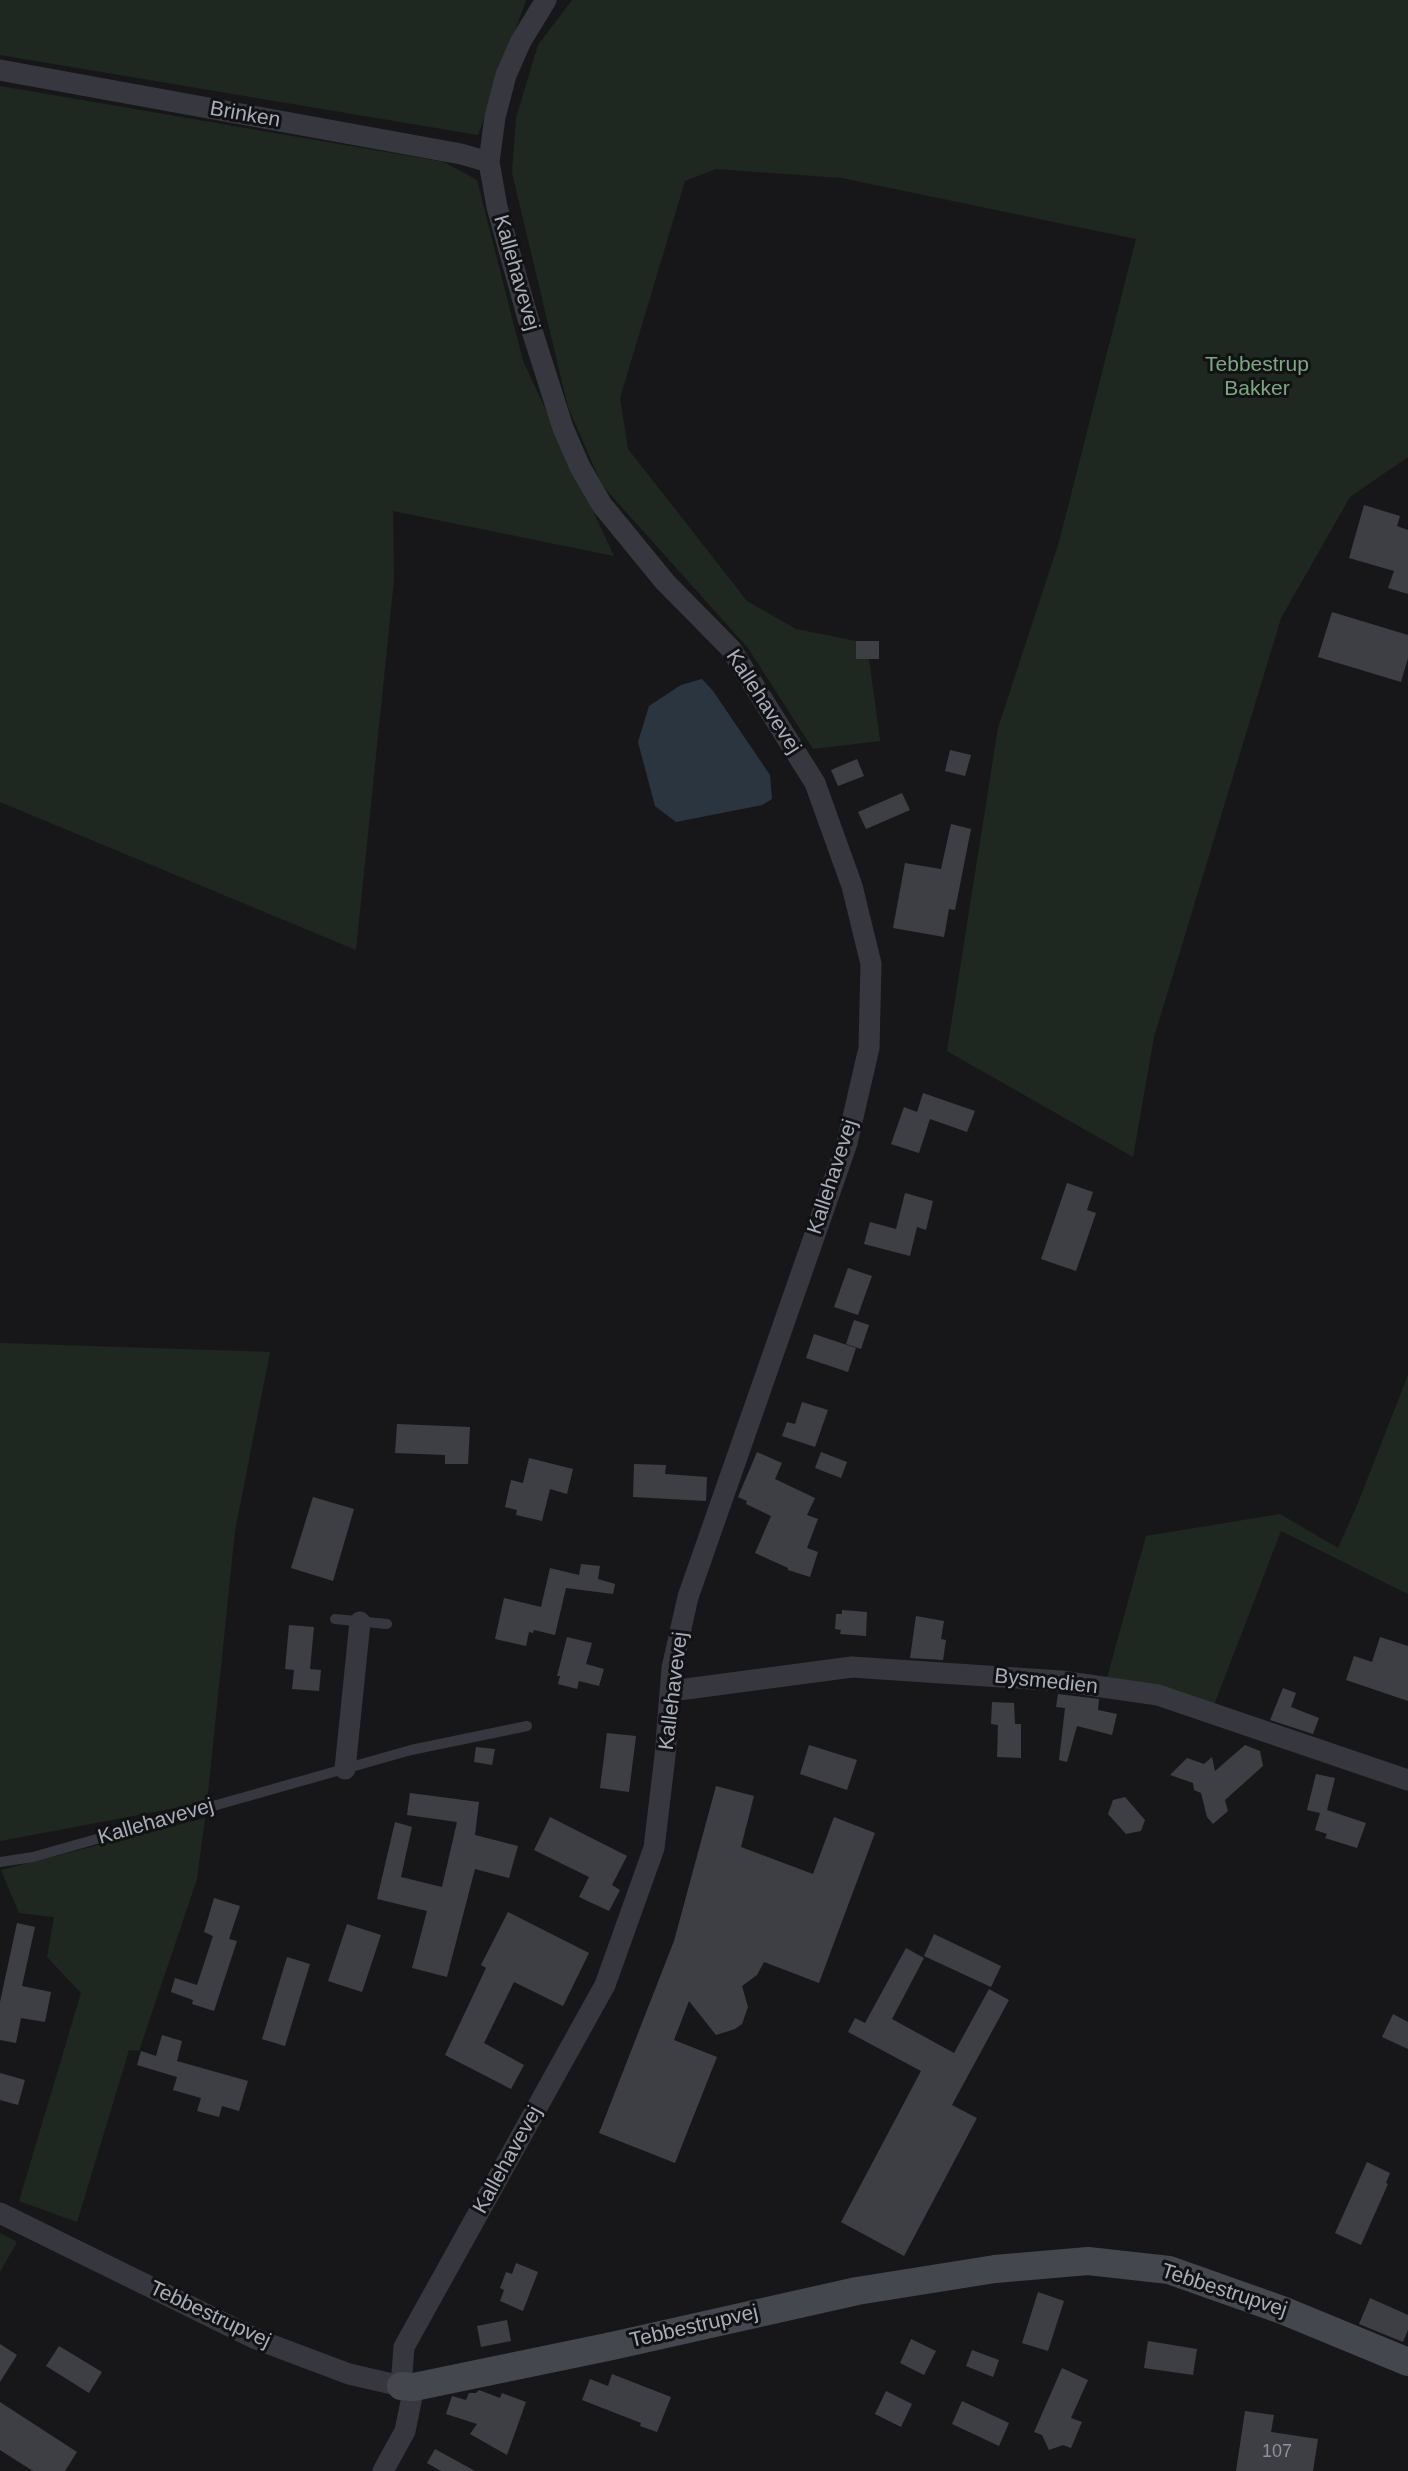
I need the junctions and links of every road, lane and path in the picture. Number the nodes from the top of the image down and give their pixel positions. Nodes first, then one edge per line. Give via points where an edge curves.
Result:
1 (546, 0) edge
2 (0, 70) edge
3 (489, 162) junction
4 (334, 1618) dead end
5 (360, 1622) junction
6 (387, 1624) dead end
7 (671, 1692) junction
8 (527, 1726) dead end
9 (345, 1769) junction
10 (1408, 1780) edge
11 (0, 1862) edge
12 (0, 2213) edge
13 (1408, 2362) edge
14 (407, 2386) junction
15 (383, 2471) edge

1 - 3 street, Kallehavevej via 506,75
2 - 3 street, Brinken
3 - 7 street, Kallehavevej via 497,207 527,315 563,428 580,467 602,505 630,541 731,649 815,783 852,885 871,964 869,1048 847,1143 688,1597 672,1668
4 - 5 lane
5 - 6 lane
5 - 9 street
7 - 10 street, Bysmedien via 852,1667 1061,1681 1158,1695
7 - 14 street, Kallehavevej via 654,1848 605,1985 404,2347
8 - 9 lane, Kallehavevej via 411,1750
9 - 11 lane, Kallehavevej via 33,1857
12 - 14 street, Tebbestrupvej via 256,2339 349,2374
13 - 14 street, Tebbestrupvej via 1282,2310 1169,2270 1088,2261 996,2269 856,2291 612,2346
14 - 15 street, Kallehavevej via 405,2431

